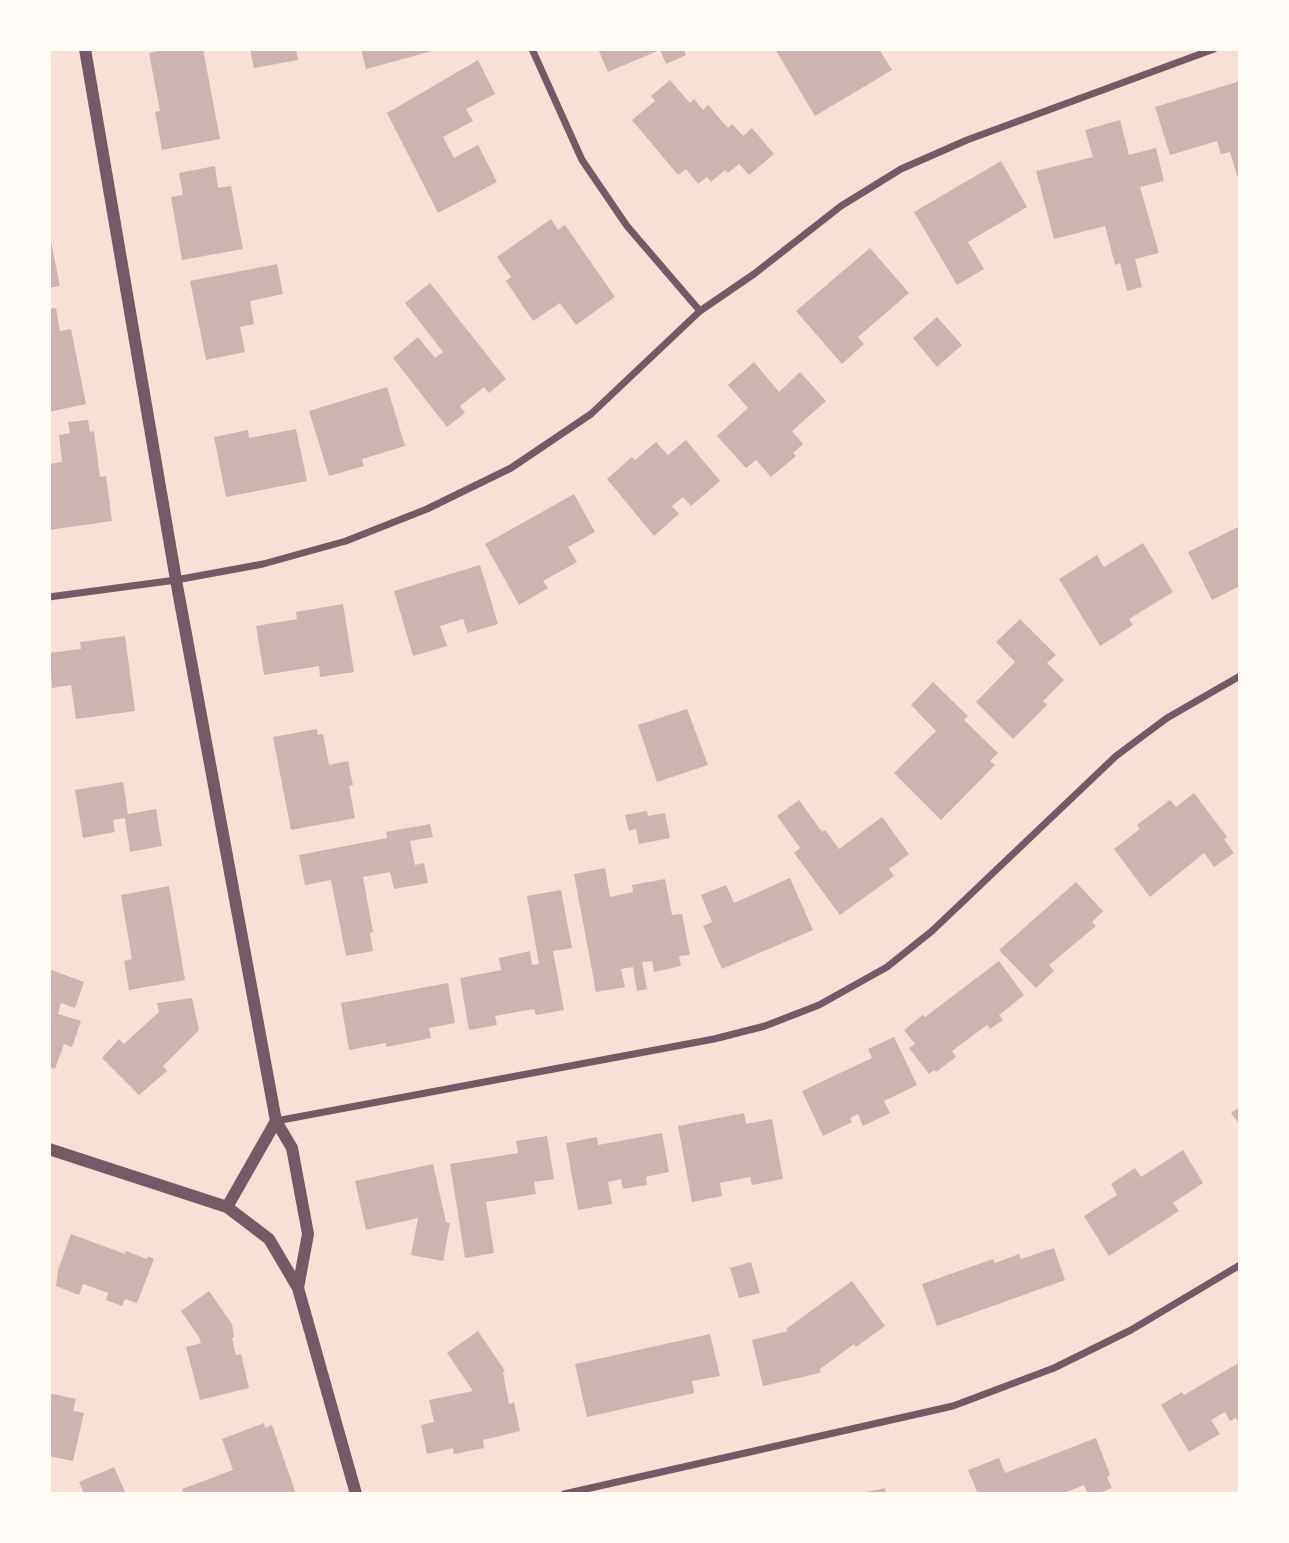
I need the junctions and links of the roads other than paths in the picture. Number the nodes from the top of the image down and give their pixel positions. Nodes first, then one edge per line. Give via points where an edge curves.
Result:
1 (85, 49) edge
2 (532, 49) edge
3 (1214, 49) edge
4 (700, 311) junction
5 (176, 580) junction
6 (49, 597) edge
7 (1240, 676) edge
8 (276, 1121) junction
9 (49, 1149) edge
10 (227, 1207) junction
11 (1240, 1265) edge
12 (298, 1288) junction
13 (356, 1494) edge
14 (564, 1494) edge

1 - 5 street
2 - 4 street via 582,160 627,226
3 - 4 street via 901,169 841,206
4 - 5 street via 591,414 511,468 427,509 346,541 263,564
5 - 6 street
5 - 8 street
7 - 8 street via 1167,718 1116,756 932,931 887,967 819,1004 765,1026 714,1039
8 - 10 street
8 - 12 street via 292,1148 308,1234
9 - 10 street
10 - 12 street via 269,1239
11 - 14 street via 1131,1330 1054,1368 953,1406
12 - 13 street

